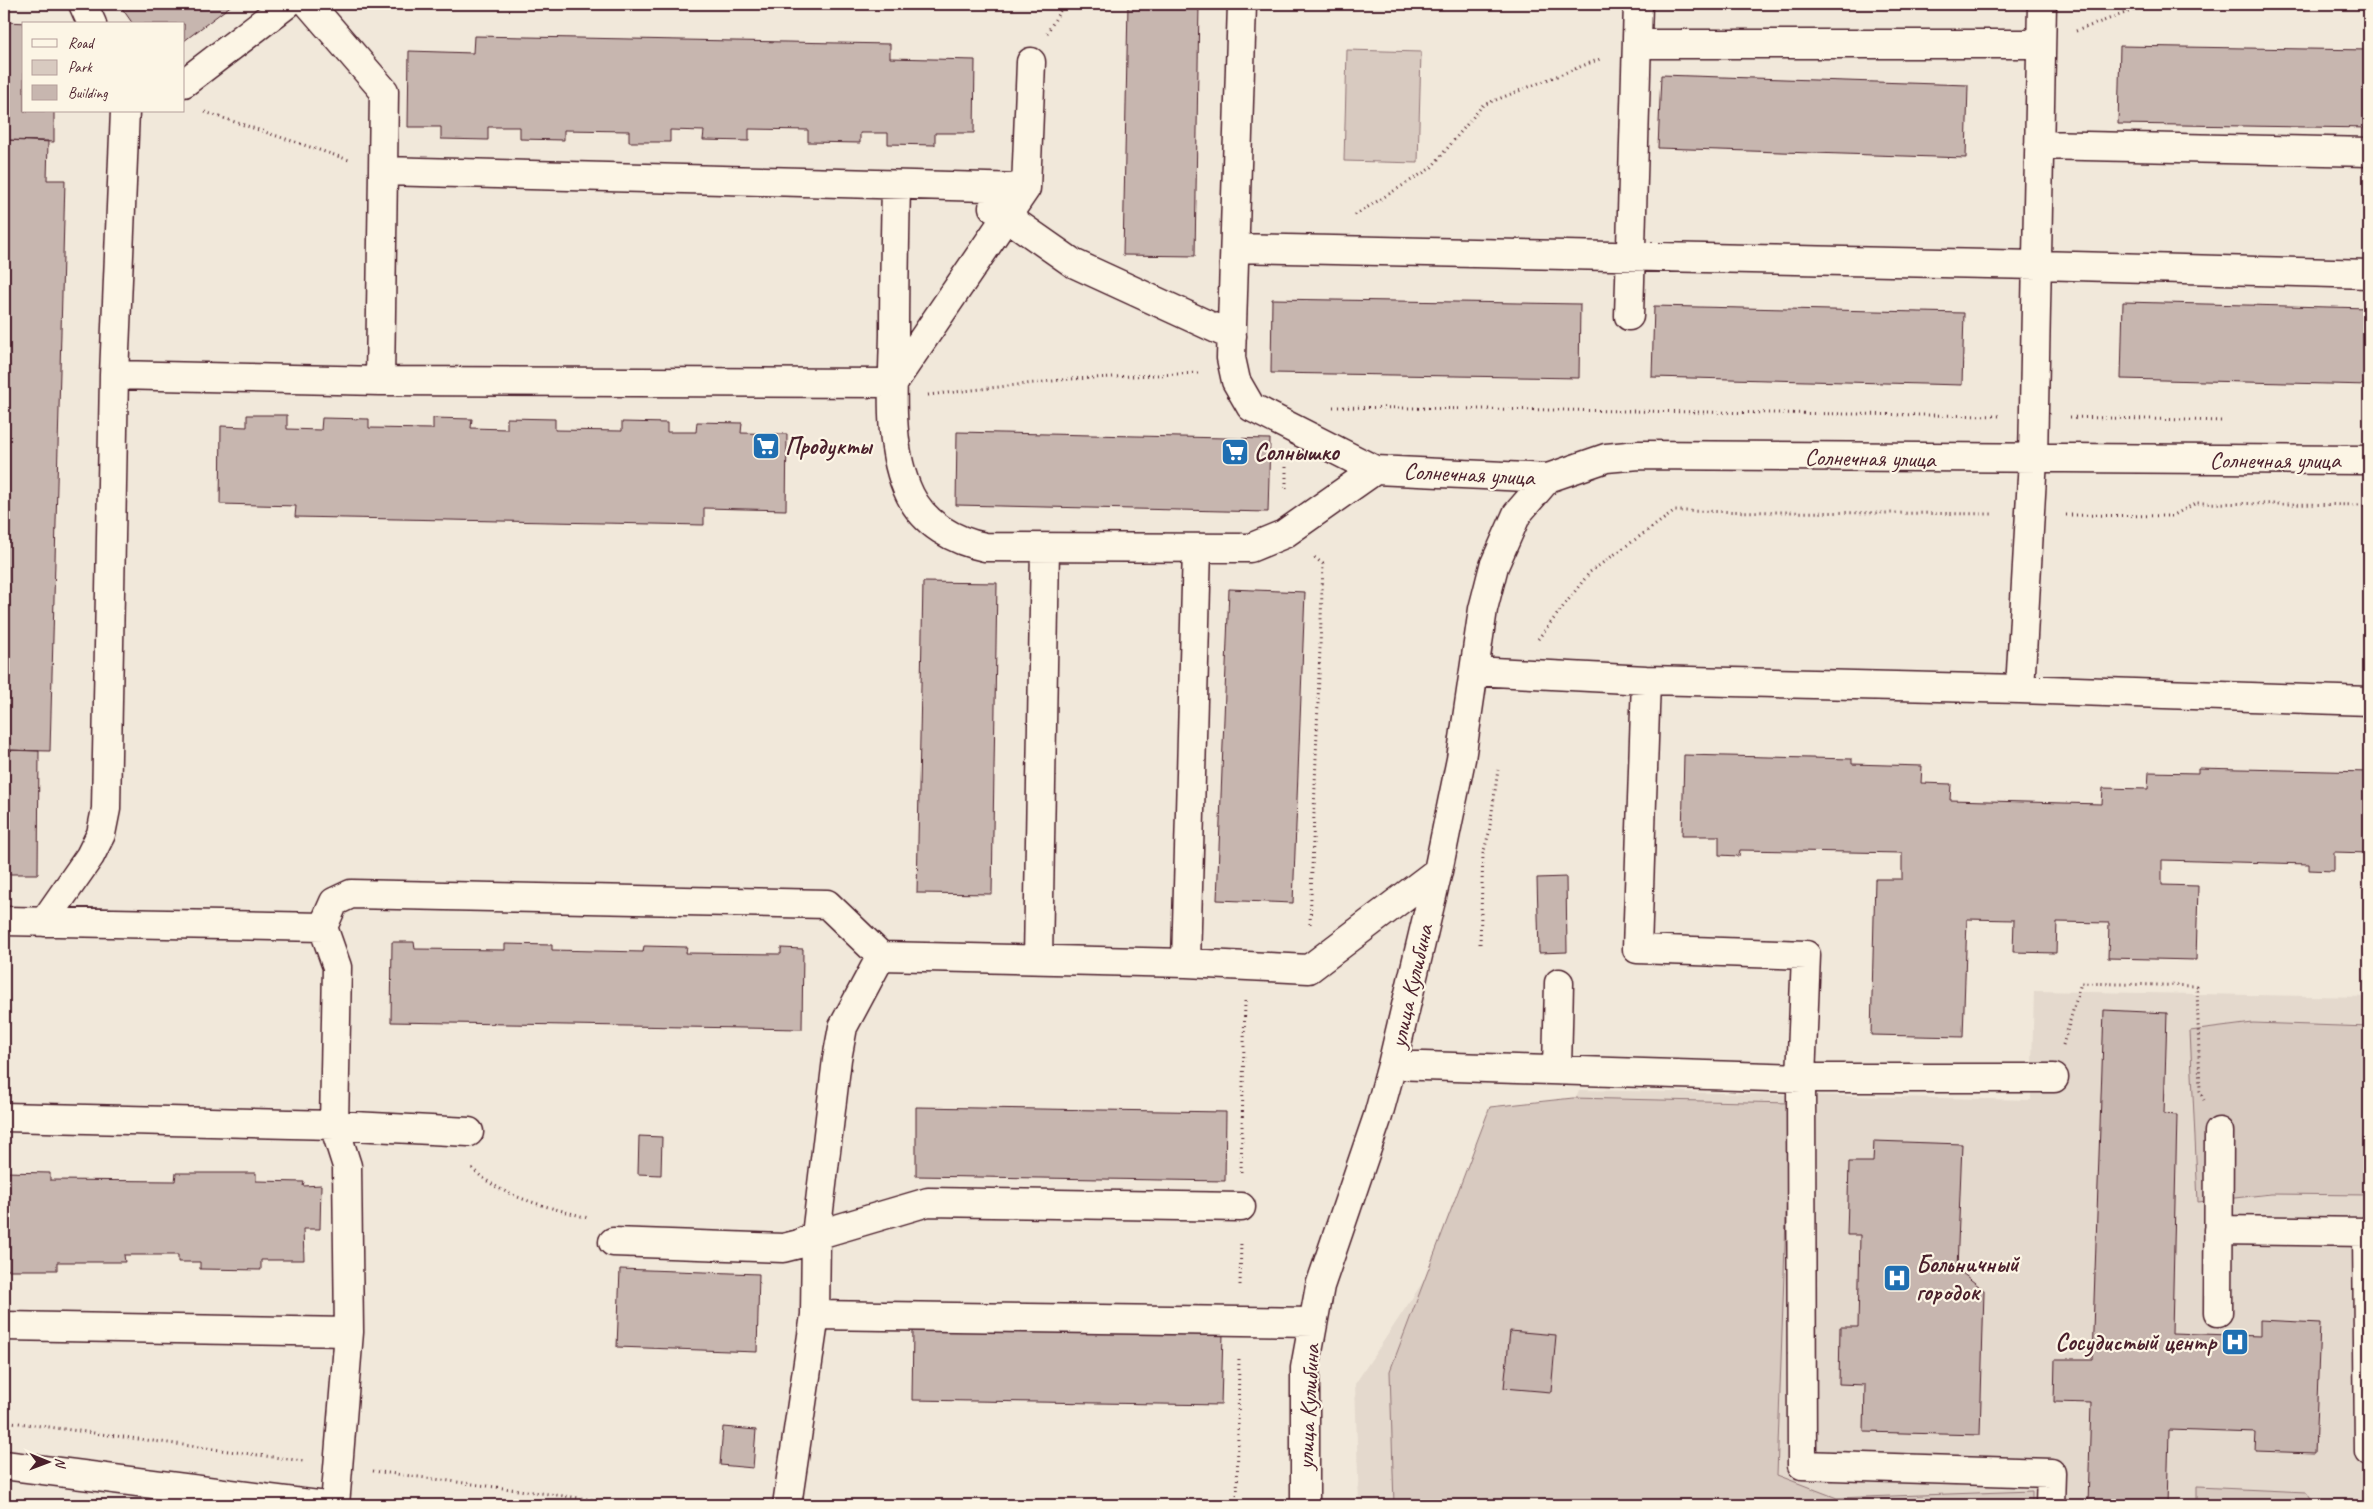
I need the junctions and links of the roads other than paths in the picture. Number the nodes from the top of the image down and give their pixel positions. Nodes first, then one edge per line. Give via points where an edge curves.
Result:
1 (83, 4) edge
2 (287, 4) edge
3 (310, 4) edge
4 (1242, 4) edge
5 (1638, 4) edge
6 (2042, 4) edge
7 (91, 22) edge
8 (1638, 44) junction
9 (2041, 44) junction
10 (1031, 62) dead end
11 (185, 83) edge
12 (125, 112) edge
13 (2039, 145) junction
14 (2369, 152) edge
15 (382, 171) junction
16 (896, 186) junction
17 (962, 187) junction
18 (1026, 188) junction
19 (1007, 217) junction
20 (1235, 248) junction
21 (1632, 257) junction
22 (2037, 265) junction
23 (2369, 274) edge
24 (1629, 316) dead end
25 (1232, 336) junction
26 (114, 375) junction
27 (380, 381) junction
28 (893, 391) junction
29 (2033, 459) junction
30 (2369, 460) edge
31 (1375, 470) junction
32 (1548, 478) junction
33 (1197, 548) junction
34 (1045, 549) junction
35 (1474, 671) junction
36 (1646, 680) junction
37 (2020, 688) junction
38 (2369, 701) edge
39 (1438, 871) junction
40 (4, 921) edge
41 (44, 922) junction
42 (323, 928) junction
43 (882, 956) junction
44 (1038, 959) junction
45 (1186, 963) junction
46 (1559, 983) dead end
47 (1392, 1065) junction
48 (1557, 1069) junction
49 (1801, 1078) junction
50 (2054, 1078) road end
51 (4, 1117) edge
52 (334, 1125) junction
53 (469, 1132) dead end
54 (2219, 1132) road end
55 (1241, 1207) dead end
56 (2218, 1230) junction
57 (2368, 1231) edge
58 (816, 1235) junction
59 (613, 1242) road end
60 (2218, 1312) dead end
61 (814, 1315) junction
62 (1313, 1322) junction
63 (4, 1326) edge
64 (349, 1332) junction
65 (2369, 1385) edge
66 (2369, 1451) edge
67 (4, 1465) edge
68 (318, 1505) edge
69 (335, 1505) edge
70 (786, 1505) edge
71 (1305, 1505) edge
72 (2050, 1505) edge

1 - 7 street
2 - 11 street
3 - 15 street via 384,91
4 - 20 street
5 - 8 street
6 - 9 street
8 - 9 street
8 - 21 street
9 - 13 street
10 - 18 street
12 - 26 street
13 - 14 street
13 - 22 street
15 - 16 street
15 - 27 street
16 - 17 street
16 - 28 street
17 - 18 street
17 - 19 street
18 - 19 street
19 - 25 street via 1073,262
19 - 28 street
20 - 21 street
20 - 25 street
21 - 22 street
21 - 24 street
22 - 23 street
22 - 29 street
25 - 31 street via 1231,358 1236,381 1251,407
26 - 27 street
26 - 41 street via 106,809 101,834 90,856
27 - 28 street
28 - 34 street via 898,457 910,495 926,517 964,543
29 - 30 street, Солнечная улица
29 - 32 street, Солнечная улица via 1640,455 1606,458
29 - 37 street
31 - 32 street, Солнечная улица
31 - 33 street via 1284,534 1250,548
32 - 35 street, улица Кулибина via 1517,514 1494,566 1483,609
33 - 34 street
33 - 45 street
34 - 44 street
35 - 36 street
35 - 39 street, улица Кулибина via 1461,759
36 - 37 street
36 - 49 street via 1637,949 1806,956
37 - 38 street
39 - 45 street via 1309,969
39 - 47 street, улица Кулибина
40 - 41 street
41 - 42 street
42 - 43 street via 334,902 351,894 827,904
42 - 52 street via 337,967
43 - 44 street
43 - 58 street via 843,1027
44 - 45 street
46 - 48 street
47 - 48 street
47 - 62 street, улица Кулибина via 1320,1286
48 - 49 street
49 - 50 street
49 - 72 street via 1802,1465 2051,1473
51 - 52 street
52 - 53 street
52 - 64 street via 348,1166
54 - 56 street
55 - 58 street via 928,1202
56 - 57 street
56 - 60 street
57 - 65 street
58 - 59 street via 783,1248
58 - 61 street
61 - 62 street
61 - 70 street
62 - 71 street, улица Кулибина via 1305,1368
63 - 64 street
64 - 69 street
65 - 66 street
67 - 68 street

